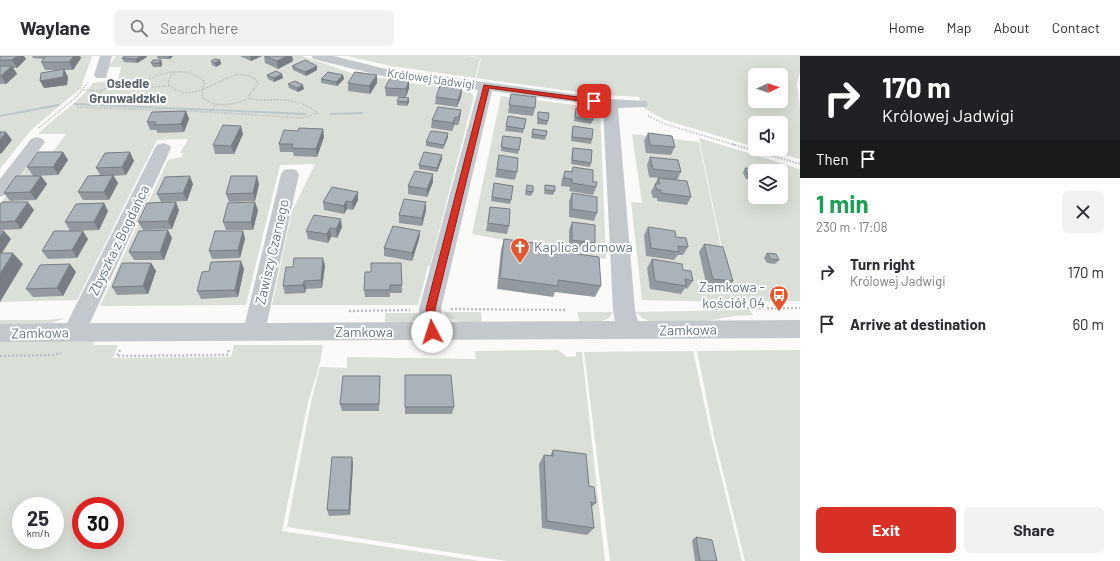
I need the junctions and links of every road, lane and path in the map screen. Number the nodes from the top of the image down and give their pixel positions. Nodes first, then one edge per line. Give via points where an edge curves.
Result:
1 (106, 56) edge
2 (318, 56) edge
3 (176, 72) junction
4 (96, 77) joint
5 (140, 83) junction
6 (170, 86) junction
7 (486, 86) junction
8 (83, 90) junction
9 (202, 90) junction
10 (101, 91) junction
11 (119, 98) dead end
12 (250, 98) junction
13 (610, 103) junction
14 (635, 104) joint
15 (216, 105) junction
16 (77, 107) dead end
17 (211, 112) junction
18 (36, 137) joint
19 (163, 148) dead end
20 (800, 164) edge
21 (290, 174) dead end
22 (0, 191) edge
23 (800, 308) edge
24 (704, 309) dead end
25 (800, 329) edge
26 (254, 331) junction
27 (629, 331) junction
28 (74, 332) junction
29 (432, 332) junction
30 (0, 333) edge

1 - 4 street
2 - 7 street, Królowej Jadwigi via 386,73
3 - 5 path via 157,75
3 - 6 path via 168,80
3 - 9 path via 194,74 201,78 204,84
4 - 8 path
5 - 6 path via 151,87
5 - 10 path via 120,84
6 - 9 path via 182,91
7 - 13 street, Królowej Jadwigi
7 - 29 street via 430,309
8 - 10 path
8 - 18 path
9 - 12 path via 231,77 248,76 255,79 258,84 249,95
9 - 15 path via 204,100
10 - 11 path via 101,98
12 - 15 path via 232,104
12 - 17 path via 298,101 318,113 302,118
13 - 14 street, Królowej Jadwigi
13 - 27 street via 624,310
14 - 20 path via 647,116 665,124
15 - 17 path
16 - 17 path
18 - 22 street
19 - 28 street, Zbyszka z Bogdańca
21 - 26 street, Zawiszy Czarnego
23 - 24 path
25 - 27 street, Zamkowa
26 - 28 street, Zamkowa
26 - 29 street, Zamkowa
27 - 29 street, Zamkowa
28 - 30 street, Zamkowa

